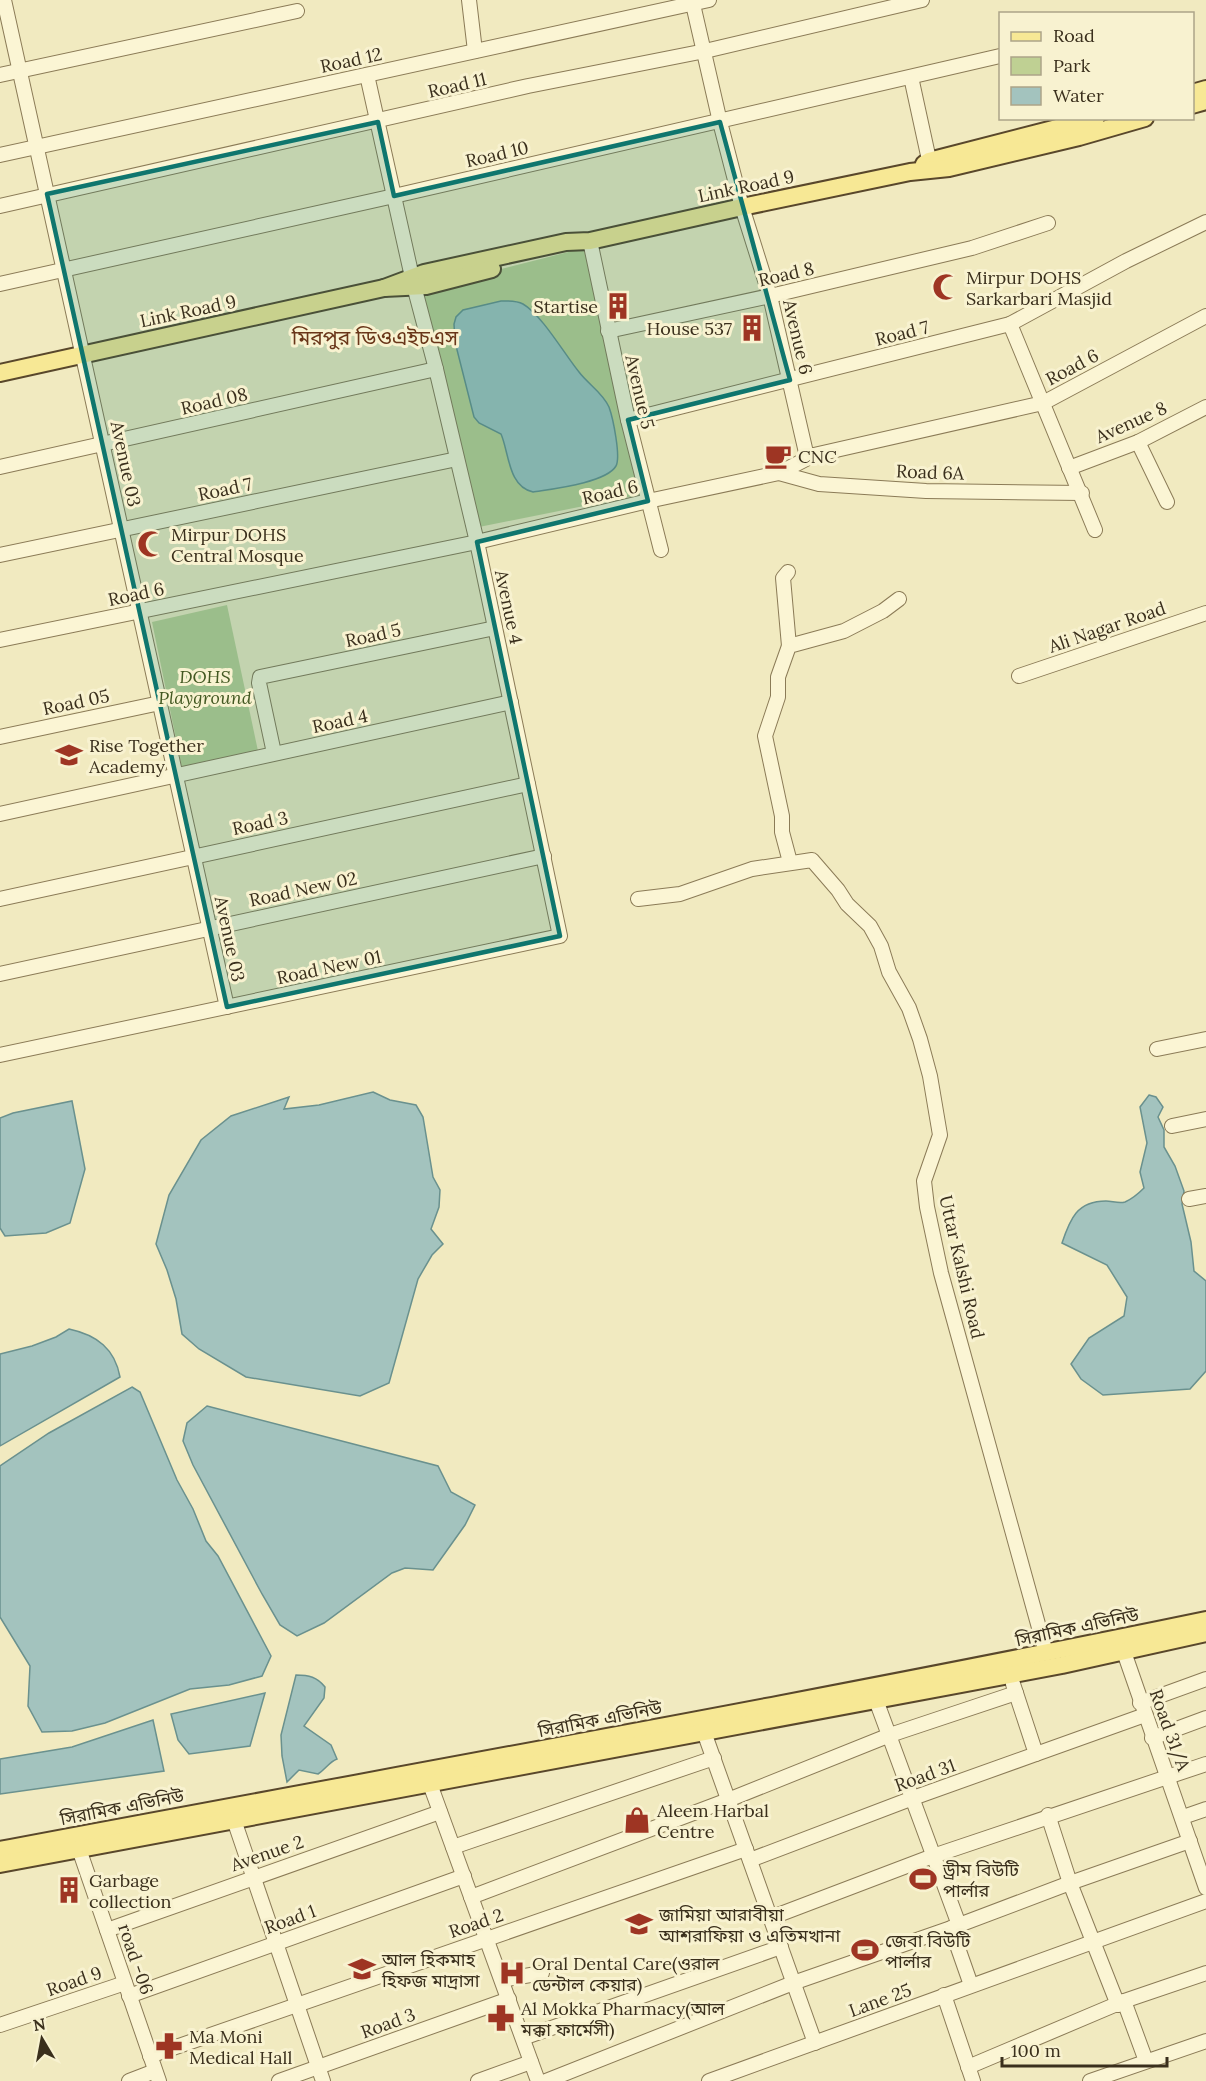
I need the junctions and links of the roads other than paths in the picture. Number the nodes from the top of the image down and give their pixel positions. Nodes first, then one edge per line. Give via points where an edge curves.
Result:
1 (4, 0) edge
2 (469, 0) edge
3 (709, 0) edge
4 (922, 0) edge
5 (693, 2) edge
6 (297, 11) dead end
7 (476, 51) junction
8 (705, 51) junction
9 (999, 56) edge
10 (19, 70) junction
11 (0, 75) edge
12 (368, 75) junction
13 (911, 77) junction
14 (1089, 120) edge
15 (1138, 120) edge
16 (378, 122) junction
17 (720, 122) junction
18 (37, 148) junction
19 (0, 155) edge
20 (931, 165) junction
21 (47, 194) junction
22 (394, 196) junction
23 (0, 206) edge
24 (742, 207) junction
25 (1206, 222) edge
26 (1047, 223) dead end
27 (590, 241) junction
28 (65, 269) junction
29 (413, 282) junction
30 (0, 284) edge
31 (770, 296) junction
32 (1206, 316) edge
33 (1010, 324) junction
34 (608, 331) junction
35 (83, 355) junction
36 (436, 369) junction
37 (0, 373) edge
38 (790, 380) junction
39 (1043, 403) junction
40 (1206, 407) edge
41 (628, 420) junction
42 (1138, 442) junction
43 (103, 444) junction
44 (807, 457) junction
45 (457, 459) junction
46 (0, 467) edge
47 (1069, 468) junction
48 (779, 473) junction
49 (1082, 494) junction
50 (648, 501) junction
51 (1167, 502) dead end
52 (122, 529) junction
53 (1095, 530) dead end
54 (477, 542) junction
55 (661, 550) dead end
56 (0, 555) edge
57 (788, 572) dead end
58 (899, 599) dead end
59 (140, 611) junction
60 (1206, 613) edge
61 (495, 628) junction
62 (0, 640) edge
63 (789, 646) junction
64 (1019, 676) dead end
65 (511, 702) junction
66 (160, 703) junction
67 (0, 738) edge
68 (274, 753) junction
69 (176, 774) junction
70 (528, 784) junction
71 (0, 814) edge
72 (194, 856) junction
73 (544, 856) junction
74 (790, 862) junction
75 (0, 899) edge
76 (638, 899) dead end
77 (210, 928) junction
78 (560, 936) joint
79 (0, 974) edge
80 (227, 1007) junction
81 (1206, 1039) edge
82 (1157, 1049) dead end
83 (0, 1056) edge
84 (1206, 1119) edge
85 (1172, 1126) dead end
86 (1206, 1196) edge
87 (1189, 1199) dead end
88 (1206, 1620) edge
89 (1206, 1633) edge
90 (1124, 1652) junction
91 (1046, 1653) junction
92 (1010, 1675) junction
93 (1206, 1679) edge
94 (1016, 1693) junction
95 (876, 1700) junction
96 (1142, 1709) junction
97 (1206, 1718) edge
98 (704, 1732) junction
99 (890, 1735) junction
100 (1152, 1738) junction
101 (1036, 1754) junction
102 (714, 1758) junction
103 (1206, 1764) edge
104 (1168, 1777) junction
105 (430, 1784) junction
106 (913, 1798) junction
107 (728, 1800) junction
108 (1206, 1809) edge
109 (440, 1812) junction
110 (1048, 1815) junction
111 (1183, 1817) junction
112 (234, 1820) junction
113 (1190, 1841) junction
114 (453, 1847) junction
115 (79, 1849) junction
116 (0, 1850) edge
117 (748, 1854) junction
118 (933, 1856) junction
119 (0, 1864) edge
120 (254, 1876) junction
121 (464, 1876) junction
122 (1070, 1883) junction
123 (1206, 1888) edge
124 (471, 1897) junction
125 (1206, 1900) edge
126 (770, 1918) junction
127 (955, 1927) junction
128 (107, 1930) junction
129 (486, 1938) junction
130 (1093, 1941) junction
131 (276, 1943) junction
132 (781, 1947) junction
133 (1206, 1972) edge
134 (542, 1973) dead end
135 (502, 1980) junction
136 (793, 1983) junction
137 (971, 1985) junction
138 (127, 1989) junction
139 (944, 1995) junction
140 (509, 1999) junction
141 (1121, 2003) junction
142 (297, 2006) junction
143 (0, 2025) edge
144 (523, 2038) junction
145 (1206, 2041) edge
146 (815, 2043) junction
147 (150, 2056) junction
148 (1146, 2061) junction
149 (531, 2062) junction
150 (318, 2067) junction
151 (968, 2067) junction
152 (1125, 2075) edge
153 (157, 2076) edge
154 (129, 2081) edge
155 (279, 2081) edge
156 (323, 2081) edge
157 (478, 2081) edge
158 (538, 2081) edge
159 (546, 2081) edge
160 (709, 2081) edge
161 (973, 2081) edge
162 (1090, 2081) edge

1 - 10 street, Avenue 03
2 - 7 street
3 - 5 street, Road 12
4 - 8 street, Road 11
5 - 7 street, Road 12
5 - 8 street, Avenue 6
6 - 10 street
7 - 12 street, Road 12
8 - 16 street, Road 11 via 528,86
8 - 17 street, Avenue 6
9 - 13 street, Road 10
10 - 11 street
10 - 18 street, Avenue 03
12 - 16 street, Avenue 4
12 - 18 street, Road 12
13 - 17 street, Road 10
13 - 20 street
14 - 20 main road, Link Road 9
15 - 20 main road, Link Road 9 via 949,168
16 - 21 street, Road 11
16 - 22 street, Avenue 4
17 - 22 street, Road 10
17 - 24 street, Avenue 6
18 - 19 street, Road 12
18 - 21 street, Avenue 03
20 - 24 main road, Link Road 9
21 - 23 street, Road 11
21 - 28 street, Avenue 03
22 - 28 street, Road 10
22 - 29 street, Avenue 4
24 - 27 main road, Link Road 9
24 - 31 street, Avenue 6
25 - 33 street, Road 7
26 - 31 street, Road 8 via 972,248
27 - 29 main road, Link Road 9 via 573,249 426,286
27 - 34 street, Avenue 5
28 - 30 street, Road 10
28 - 35 street, Avenue 03
29 - 35 main road, Link Road 9
29 - 36 street, Avenue 4
31 - 34 street, Road 8
31 - 38 street, Avenue 6
32 - 39 street, Road 6
33 - 38 street, Road 7
33 - 39 street
34 - 41 street, Avenue 5
35 - 37 main road, Link Road 9
35 - 43 street, Avenue 03
36 - 43 street, Road 08
36 - 45 street, Avenue 4
38 - 41 street, Road 7
38 - 44 street, Avenue 6
39 - 44 street, Road 6
39 - 47 street
40 - 42 street, Avenue 8
41 - 50 street, Avenue 5
42 - 47 street, Avenue 8
42 - 51 street
43 - 46 street, Road 08
43 - 52 street, Avenue 03
44 - 48 street, Road 6
45 - 52 street, Road 7
45 - 54 street, Avenue 4
47 - 49 street
48 - 49 street, Road 6A via 819,484 903,490
48 - 50 street, Road 6
49 - 53 street
50 - 54 street, Road 6
50 - 55 street, Avenue 5
52 - 56 street, Road 7
52 - 59 street, Avenue 03
54 - 59 street, Road 6
54 - 61 street, Avenue 4
57 - 63 street via 783,578
58 - 63 street via 844,630
59 - 62 street, Road 6
59 - 66 street, Avenue 03
60 - 64 street, Ali Nagar Road
61 - 65 street, Avenue 4
61 - 68 street, Road 5 via 260,678
63 - 74 street via 777,677 778,697 765,736
65 - 68 street, Road 4
65 - 70 street, Avenue 4
66 - 67 street, Road 05
66 - 69 street, Avenue 03
68 - 69 street, Road 4
69 - 71 street, Road 4
69 - 72 street, Avenue 03
70 - 72 street, Road 3
70 - 73 street, Avenue 4
72 - 75 street, Road 3
72 - 77 street, Avenue 03
73 - 77 street, Road New 02
73 - 78 street, Avenue 4
74 - 76 street via 752,869 680,894
74 - 91 street, Uttar Kalshi Road via 812,860 870,926 909,1008 930,1076 940,1136 924,1181 941,1273
77 - 79 street, Road New 02
77 - 80 street, Avenue 03
78 - 80 street, Road New 01
80 - 83 street, Road New 01
81 - 82 street
84 - 85 street
86 - 87 street
88 - 91 main road, সিরামিক এভিনিউ
89 - 90 main road, সিরামিক এভিনিউ
90 - 92 main road, সিরামিক এভিনিউ
90 - 96 street, Road 31/A
91 - 116 main road, সিরামিক এভিনিউ
92 - 94 street
92 - 95 main road, সিরামিক এভিনিউ
93 - 96 street, Road 31
94 - 99 street
94 - 101 street
95 - 98 main road, সিরামিক এভিনিউ
95 - 99 street
96 - 100 street, Road 31/A
96 - 101 street, Road 31
97 - 100 street
98 - 102 street
98 - 105 main road, সিরামিক এভিনিউ
99 - 106 street
99 - 107 street
100 - 104 street, Road 31/A
101 - 106 street, Road 31
102 - 107 street
102 - 114 street
103 - 104 street
104 - 110 street
104 - 111 street, Road 31/A
105 - 109 street
105 - 112 main road, সিরামিক এভিনিউ
106 - 117 street, Road 31
106 - 118 street
107 - 117 street
107 - 124 street
108 - 111 street
109 - 114 street
109 - 120 street, Avenue 2
110 - 118 street
110 - 122 street
111 - 113 street, Road 31/A
112 - 115 main road, সিরামিক এভিনিউ
112 - 120 street
113 - 122 street
113 - 123 street, Road 31/A
114 - 121 street
115 - 119 main road, সিরামিক এভিনিউ
115 - 128 street, road -06
117 - 126 street
117 - 129 street, Road 2
118 - 126 street
118 - 127 street
120 - 128 street, Avenue 2
120 - 131 street
121 - 124 street
121 - 131 street, Road 1
122 - 127 street
122 - 130 street
124 - 129 street
125 - 130 street, Lane 25
126 - 132 street
127 - 136 street
127 - 137 street
128 - 138 street, road -06
129 - 135 street
129 - 142 street, Road 2
130 - 137 street, Lane 25
130 - 141 street
131 - 138 street, Road 1
131 - 142 street
132 - 136 street
132 - 144 street
133 - 141 street
134 - 135 street
135 - 140 street
136 - 146 street
136 - 159 street
137 - 139 street, Lane 25
138 - 143 street, Road 9
138 - 147 street, road -06
139 - 146 street, Lane 25
139 - 151 street
140 - 144 street
140 - 150 street, Road 3
141 - 148 street
141 - 151 street
142 - 147 street, Road 2
142 - 150 street
144 - 149 street
145 - 148 street
146 - 160 street, Lane 25
147 - 153 street, road -06
148 - 152 street
149 - 157 street
149 - 158 street
150 - 155 street, Road 3
150 - 156 street
151 - 161 street
152 - 162 street
153 - 154 street

